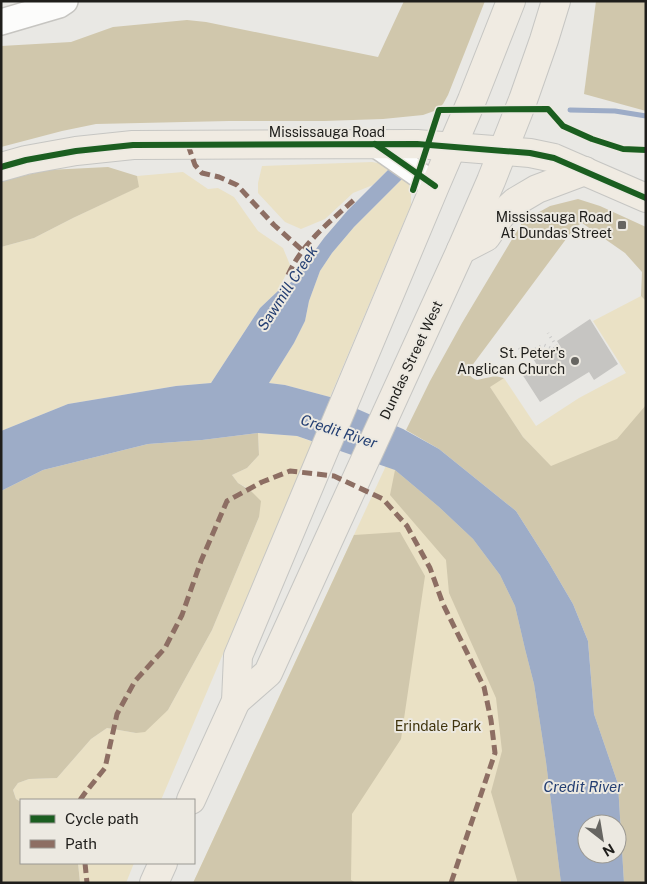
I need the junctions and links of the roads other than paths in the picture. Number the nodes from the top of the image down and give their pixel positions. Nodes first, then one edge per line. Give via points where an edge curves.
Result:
1 (65, 1) edge
2 (511, 1) edge
3 (556, 1) edge
4 (1, 22) edge
5 (375, 144) junction
6 (452, 147) junction
7 (503, 151) junction
8 (1, 167) edge
9 (585, 170) junction
10 (435, 186) junction
11 (646, 198) edge
12 (462, 250) junction
13 (236, 701) junction
14 (191, 799) edge
15 (163, 864) edge
16 (154, 883) edge

1 - 4 street
2 - 6 main road, Dundas Street West
3 - 7 main road, Dundas Street West
5 - 6 main road, Mississauga Road
5 - 8 main road, Mississauga Road via 133,145 76,151
5 - 10 street
6 - 7 main road, Mississauga Road
6 - 10 main road, Dundas Street West
7 - 9 main road, Mississauga Road via 554,158
7 - 12 main road, Dundas Street West
9 - 11 main road, Mississauga Road
9 - 12 main road via 537,189 515,202 486,237
10 - 13 main road, Dundas Street West via 238,656
12 - 13 main road, Dundas Street West via 268,672
13 - 14 main road, Dundas Street West
15 - 16 main road

